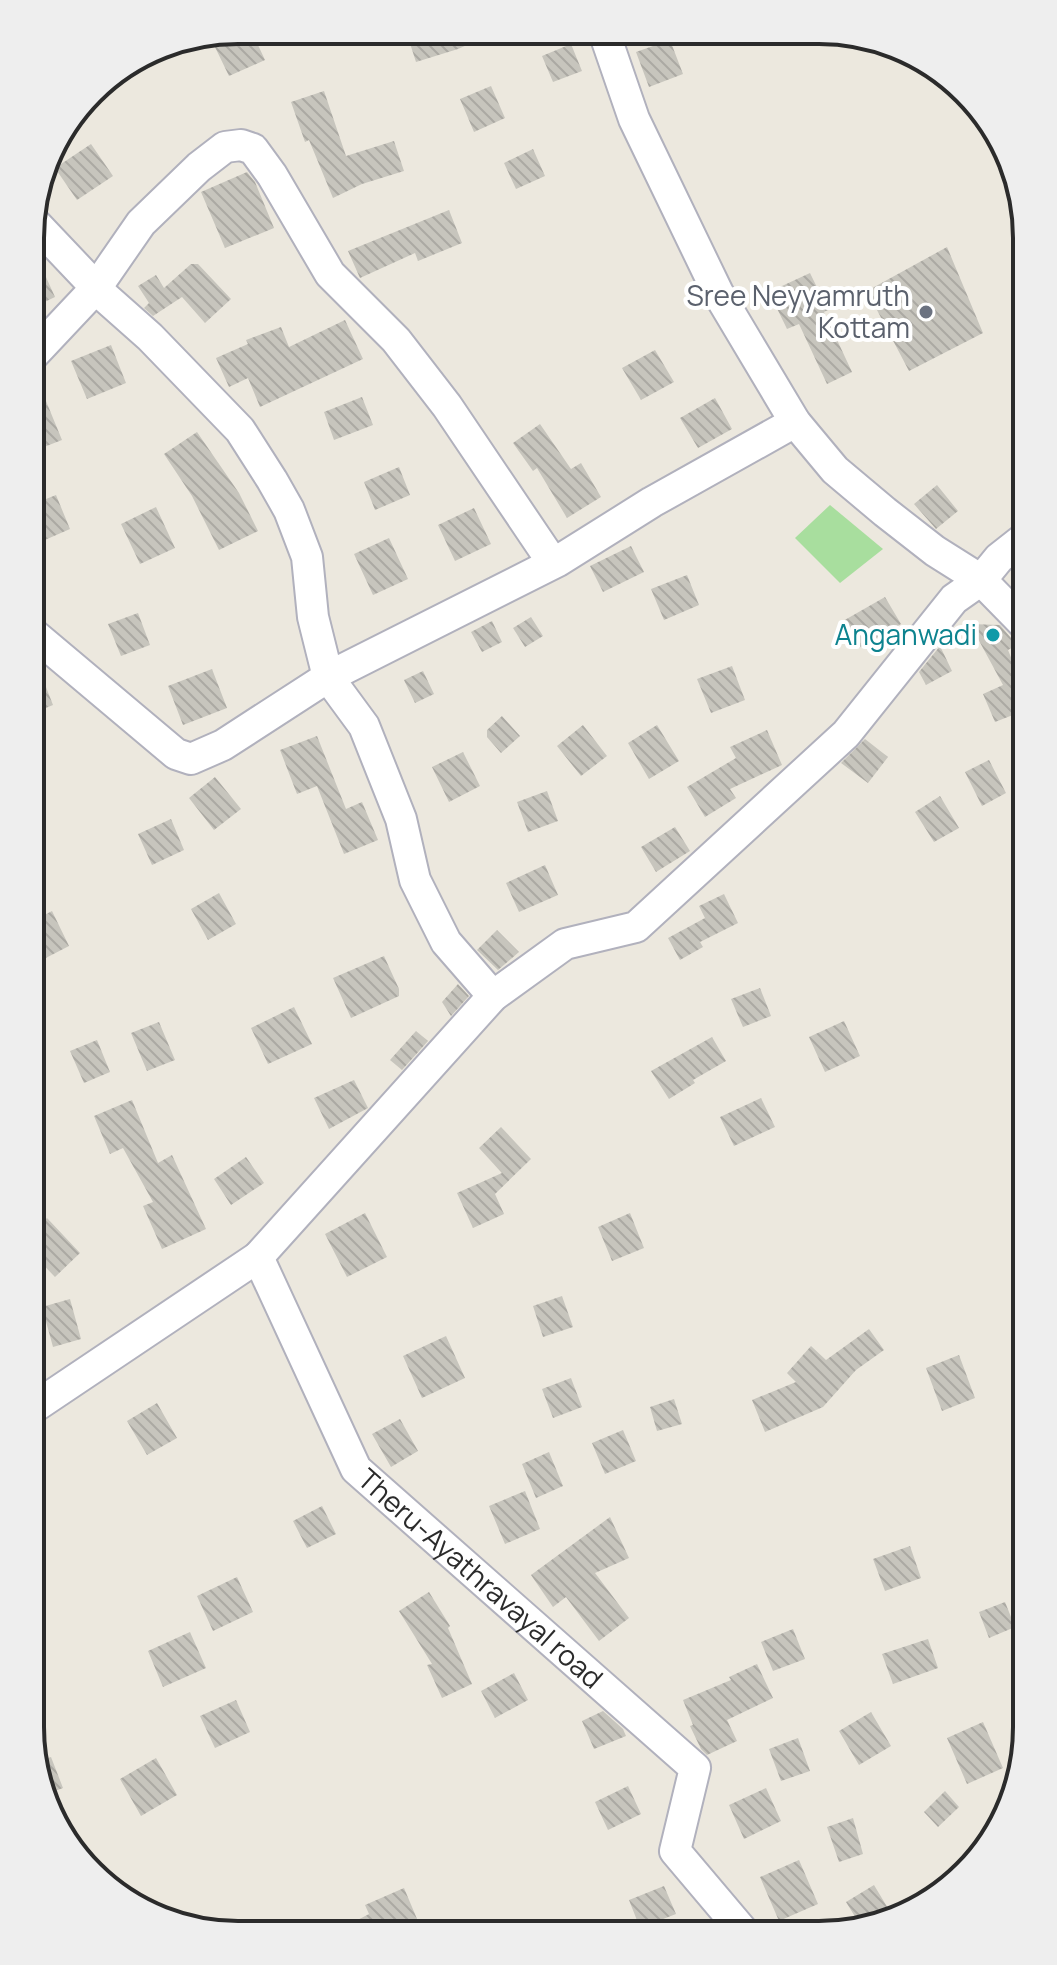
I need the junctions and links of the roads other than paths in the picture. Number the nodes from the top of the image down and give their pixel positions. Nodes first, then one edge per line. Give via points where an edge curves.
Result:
1 (608, 44) edge
2 (44, 233) edge
3 (96, 288) junction
4 (44, 343) edge
5 (795, 422) junction
6 (1013, 547) edge
7 (553, 563) junction
8 (981, 580) junction
9 (1013, 613) edge
10 (44, 643) edge
11 (328, 677) junction
12 (493, 996) junction
13 (258, 1257) junction
14 (44, 1401) edge
15 (734, 1921) edge

1 - 5 street via 634,119 718,293
2 - 3 street
3 - 4 street
3 - 7 street via 141,223 199,167 225,147 253,149 330,274 396,340 447,406
3 - 11 street via 240,430 272,480 307,557 313,617
5 - 7 street
5 - 8 street via 835,470 935,551
6 - 8 street
7 - 11 street
8 - 9 street
8 - 12 street via 954,599 846,734 636,927 565,944
10 - 11 street via 176,754 191,759 223,745
11 - 12 street via 364,726 401,819 415,880 446,942
12 - 13 street
13 - 14 street
13 - 15 street, Theru-Ayathravayal road via 356,1469 695,1768 675,1851

